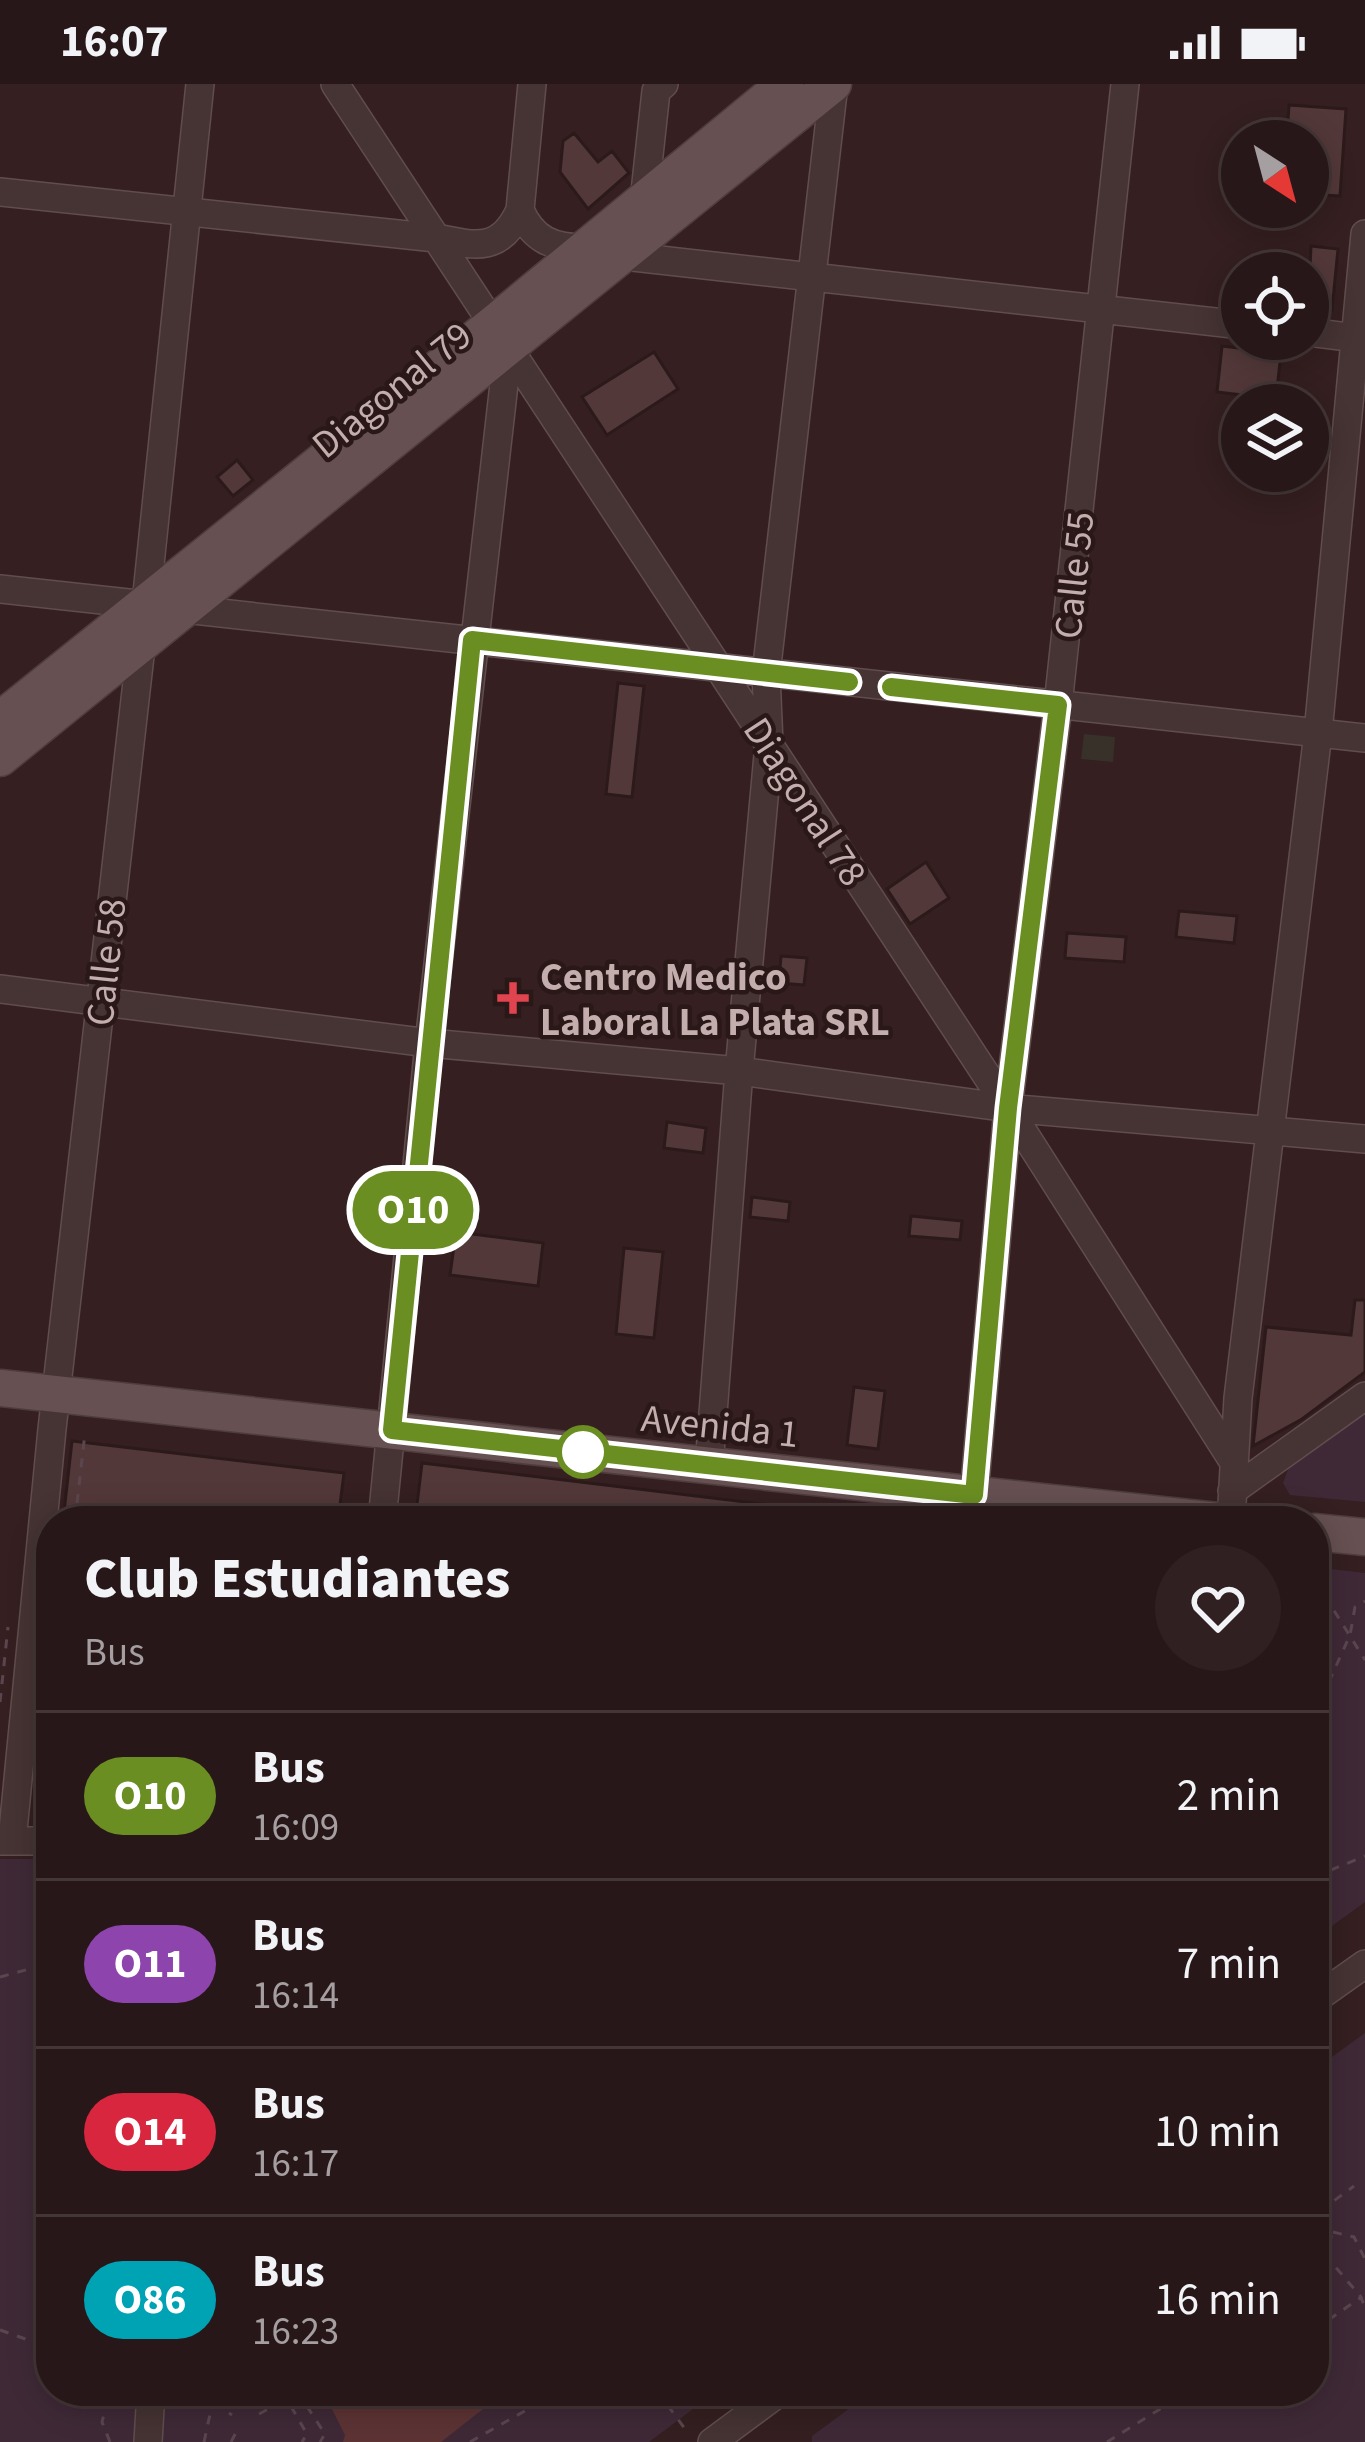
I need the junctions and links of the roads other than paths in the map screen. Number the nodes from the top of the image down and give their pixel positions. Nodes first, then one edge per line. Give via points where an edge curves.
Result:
1 (200, 84) edge
2 (334, 84) edge
3 (532, 84) edge
4 (664, 84) edge
5 (785, 84) edge
6 (834, 84) edge
7 (1125, 84) edge
8 (0, 192) edge
9 (644, 200) junction
10 (520, 210) junction
11 (186, 212) junction
12 (1365, 234) edge
13 (436, 238) junction
14 (585, 248) junction
15 (624, 256) junction
16 (809, 277) junction
17 (1102, 309) junction
18 (1221, 323) edge
19 (1329, 334) edge
20 (500, 337) junction
21 (1359, 338) edge
22 (0, 589) edge
23 (164, 606) junction
24 (472, 640) junction
25 (140, 644) junction
26 (718, 667) junction
27 (766, 674) junction
28 (1058, 705) junction
29 (0, 720) edge
30 (1318, 733) junction
31 (1365, 738) edge
32 (769, 744) junction
33 (0, 758) edge
34 (0, 989) edge
35 (100, 1002) junction
36 (429, 1043) junction
37 (739, 1071) junction
38 (1008, 1108) junction
39 (1271, 1130) junction
40 (1365, 1139) edge
41 (0, 1388) edge
42 (58, 1394) junction
43 (1365, 1396) edge
44 (392, 1430) junction
45 (1233, 1461) junction
46 (709, 1466) junction
47 (974, 1495) junction
48 (50, 1506) edge
49 (384, 1506) edge
50 (1225, 1506) edge
51 (1329, 1533) edge
52 (1365, 1537) edge
53 (36, 1692) edge
54 (25, 1841) edge
55 (1365, 1964) edge
56 (1329, 1989) edge
57 (151, 2406) edge
58 (763, 2406) edge
59 (727, 2437) edge
60 (148, 2442) edge

1 - 11 street
2 - 13 street, Diagonal 78
3 - 10 street
4 - 9 street via 656,91
5 - 9 main road, Diagonal 79
6 - 15 main road, Diagonal 79
6 - 16 street
7 - 17 street, Calle 55
8 - 11 street
9 - 14 main road, Diagonal 79
10 - 13 street via 488,244
10 - 14 street via 544,241
11 - 13 street
11 - 23 street
12 - 21 street
13 - 20 street, Diagonal 78
14 - 20 main road, Diagonal 79
15 - 16 street
15 - 20 main road, Diagonal 79
16 - 17 street
16 - 27 street
17 - 18 street
17 - 28 street, Calle 55
19 - 21 street
20 - 23 main road, Diagonal 79
20 - 24 street
20 - 26 street, Diagonal 78
21 - 30 street
22 - 23 street
23 - 24 street
23 - 25 main road, Diagonal 79
23 - 29 main road, Diagonal 79
24 - 26 street
24 - 36 street
25 - 33 main road, Diagonal 79
25 - 35 street, Calle 58
26 - 27 street
26 - 32 street, Diagonal 78
27 - 28 street
27 - 32 street
28 - 30 street
28 - 38 street, Calle 55
30 - 31 street
30 - 39 street
32 - 37 street
32 - 38 street, Diagonal 78
34 - 35 street
35 - 36 street
35 - 42 street, Calle 58
36 - 37 street
36 - 44 street
37 - 38 street
37 - 46 street
38 - 39 street
38 - 45 street, Diagonal 78
38 - 47 street, Calle 55
39 - 40 street
39 - 45 street
41 - 42 main road, Avenida 1
42 - 44 main road, Avenida 1
42 - 48 street, Calle 58
43 - 50 street
44 - 46 main road, Avenida 1
44 - 49 street
45 - 50 street
46 - 47 main road, Avenida 1
47 - 50 main road, Avenida 1
51 - 52 main road
53 - 54 street, Calle 58
55 - 56 street
57 - 60 street
58 - 59 street

